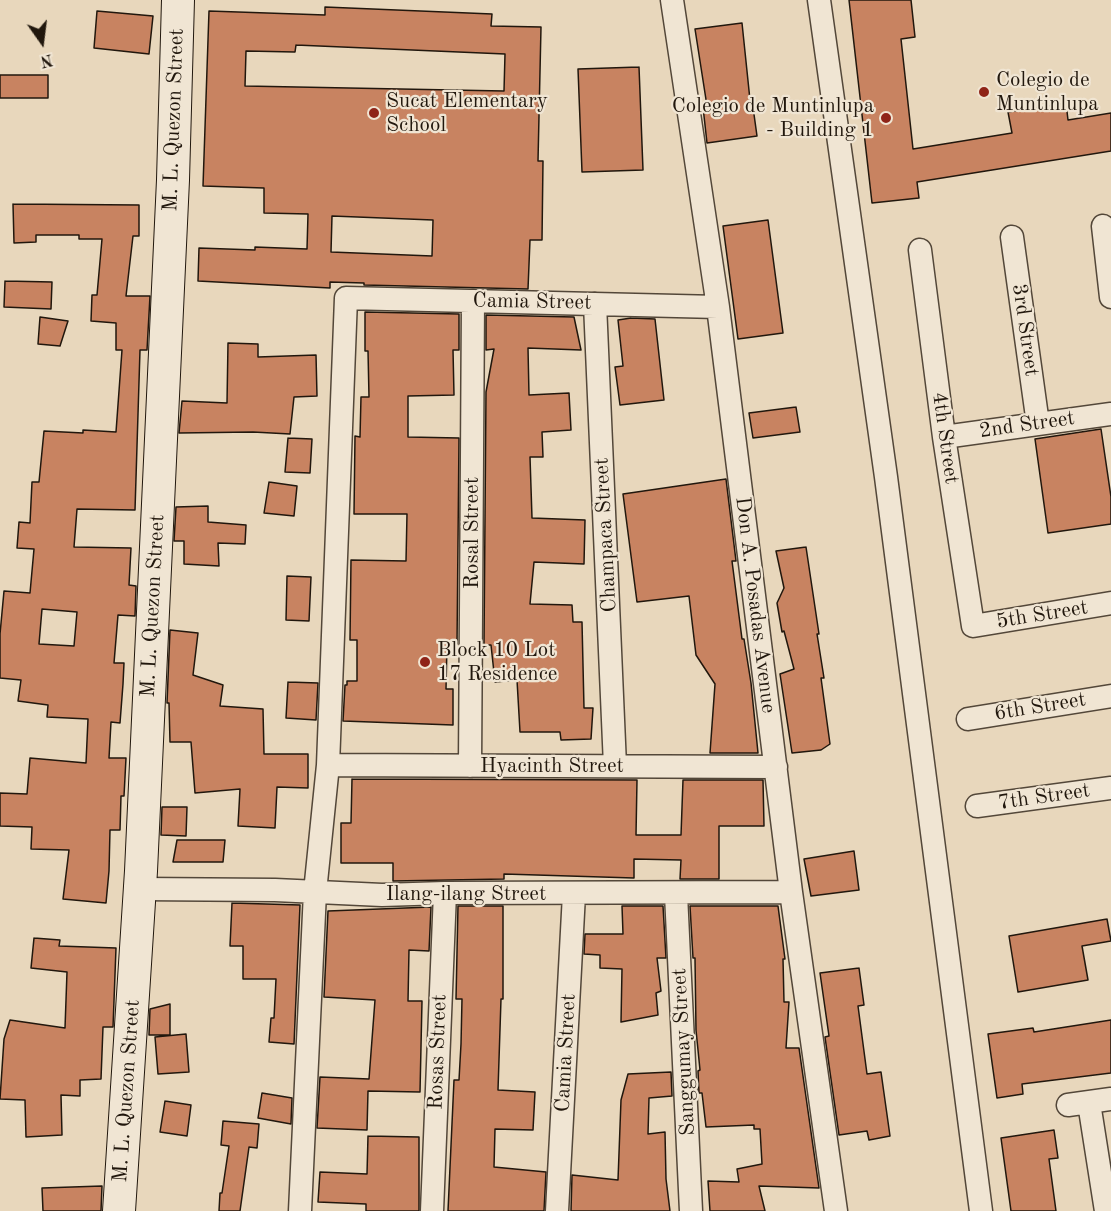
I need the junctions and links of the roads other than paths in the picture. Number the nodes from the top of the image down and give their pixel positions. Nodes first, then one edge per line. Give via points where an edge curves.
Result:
1 (178, 0) edge
2 (672, 0) edge
3 (819, 0) edge
4 (1103, 226) dead end
5 (1012, 237) dead end
6 (920, 250) dead end
7 (1111, 297) edge
8 (473, 301) junction
9 (595, 304) junction
10 (718, 307) junction
11 (1111, 414) edge
12 (1038, 424) junction
13 (944, 437) junction
14 (1111, 603) edge
15 (973, 626) joint
16 (1111, 696) edge
17 (968, 718) dead end
18 (328, 765) junction
19 (470, 766) junction
20 (615, 766) junction
21 (776, 767) junction
22 (1111, 788) edge
23 (976, 806) dead end
24 (140, 889) junction
25 (315, 892) junction
26 (791, 892) junction
27 (445, 893) junction
28 (574, 894) junction
29 (676, 894) junction
30 (1111, 1099) edge
31 (119, 1211) edge
32 (300, 1211) edge
33 (432, 1211) edge
34 (557, 1211) edge
35 (691, 1211) edge
36 (836, 1211) edge
37 (981, 1211) edge
38 (1107, 1211) edge

1 - 24 main road, M. L. Quezon Street
2 - 10 street, Don A. Posadas Avenue
3 - 37 street via 886,477
4 - 7 street
5 - 12 street, 3rd Street
6 - 13 street, 4th Street
8 - 9 street, Camia Street
8 - 18 street, Camia Street via 346,298
8 - 19 street, Rosal Street
9 - 10 street, Camia Street
9 - 20 street, Champaca Street
10 - 21 street, Don A. Posadas Avenue
11 - 12 street, 2nd Street
12 - 13 street, 2nd Street
13 - 15 street, 4th Street
14 - 15 street, 5th Street
16 - 17 street, 6th Street
18 - 19 street, Hyacinth Street
18 - 25 street
19 - 20 street, Hyacinth Street
20 - 21 street, Hyacinth Street
21 - 26 street, Don A. Posadas Avenue
22 - 23 street, 7th Street
24 - 25 street, Ilang-ilang Street
24 - 31 main road, M. L. Quezon Street
25 - 27 street, Ilang-ilang Street
25 - 32 street
26 - 29 street, Ilang-ilang Street
26 - 36 street, Don A. Posadas Avenue
27 - 28 street, Ilang-ilang Street
27 - 33 street, Rosas Street
28 - 29 street, Ilang-ilang Street
28 - 34 street, Camia Street
29 - 35 street, Sanggumay Street
30 - 38 street via 1078,1104

